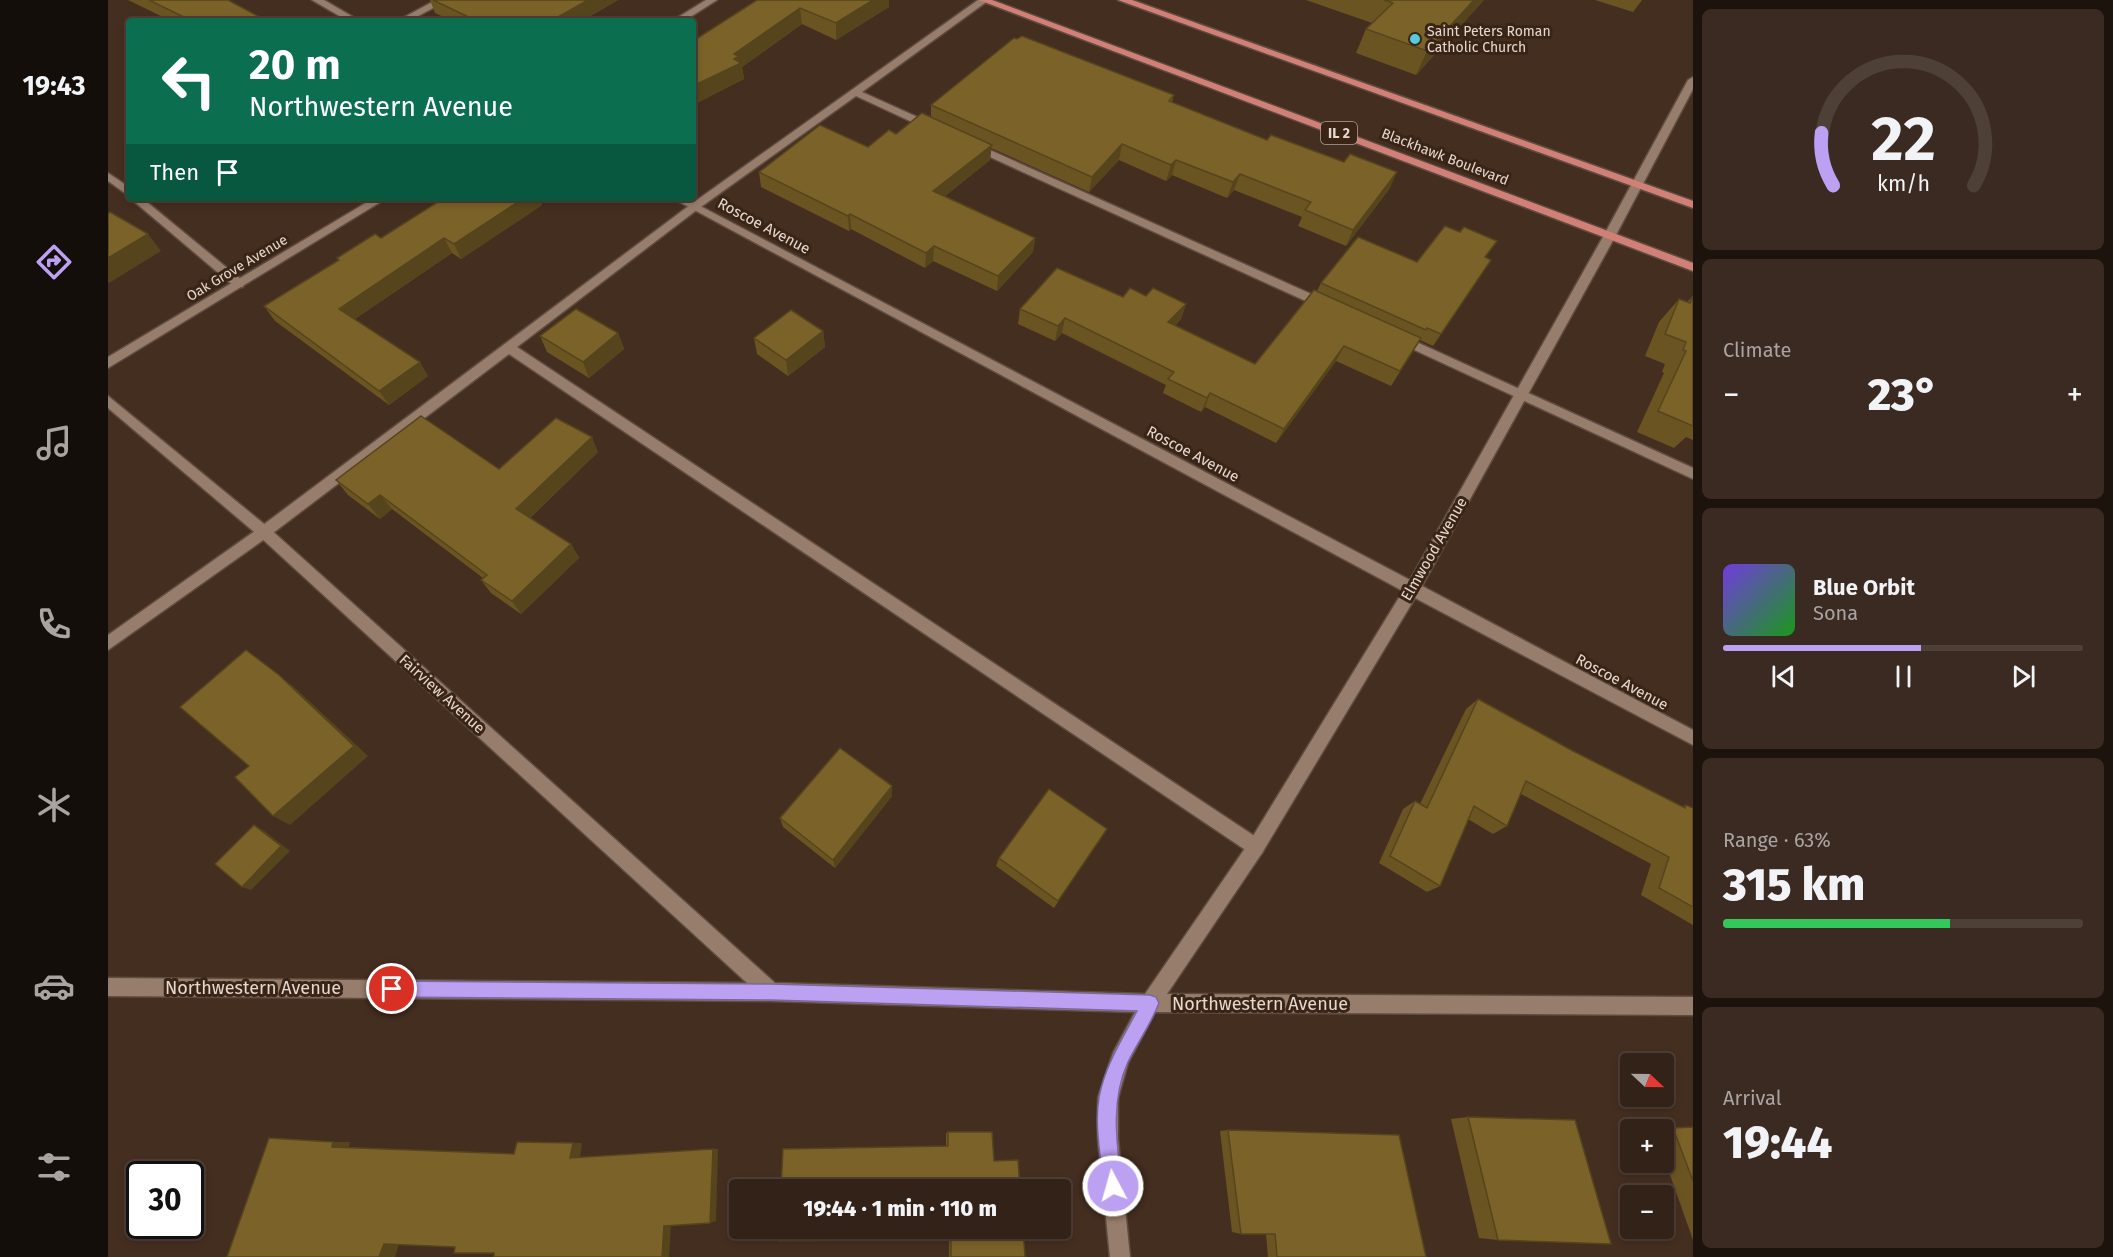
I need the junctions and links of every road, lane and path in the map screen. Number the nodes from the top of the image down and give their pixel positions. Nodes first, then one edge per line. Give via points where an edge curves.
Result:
1 (316, 0) edge
2 (443, 0) edge
3 (712, 0) edge
4 (984, 0) edge
5 (1123, 0) edge
6 (349, 18) edge
7 (408, 18) edge
8 (682, 18) edge
9 (1693, 81) edge
10 (855, 92) junction
11 (941, 131) edge
12 (962, 141) edge
13 (108, 176) edge
14 (1637, 184) junction
15 (126, 191) edge
16 (139, 201) edge
17 (377, 201) edge
18 (683, 201) edge
19 (1693, 205) edge
20 (694, 207) junction
21 (1610, 236) junction
22 (1693, 267) edge
23 (239, 284) junction
24 (1339, 311) edge
25 (1382, 331) edge
26 (508, 347) junction
27 (108, 363) edge
28 (1522, 394) junction
29 (108, 401) edge
30 (1693, 474) edge
31 (264, 532) junction
32 (1412, 590) junction
33 (108, 643) edge
34 (1693, 738) edge
35 (1256, 847) junction
36 (108, 987) edge
37 (771, 992) junction
38 (1150, 1003) junction
39 (1693, 1006) edge
40 (1120, 1257) edge

1 - 6 street
2 - 7 street
3 - 8 street
4 - 10 street
4 - 21 main road, Blackhawk Boulevard / IL 2
5 - 14 main road
9 - 14 street, Elmwood Avenue
10 - 11 street
10 - 20 street
12 - 24 street
13 - 15 street
14 - 19 main road
14 - 21 street, Elmwood Avenue
16 - 23 street
17 - 23 street, Oak Grove Avenue
18 - 20 street, Roscoe Avenue
20 - 26 street
20 - 32 street, Roscoe Avenue
21 - 22 main road, Blackhawk Boulevard / IL 2
21 - 28 street, Elmwood Avenue
23 - 27 street, Oak Grove Avenue
25 - 28 street
26 - 31 street
26 - 35 street
28 - 30 street
28 - 32 street, Elmwood Avenue
29 - 31 street, Fairview Avenue
31 - 33 street
31 - 37 street, Fairview Avenue
32 - 34 street, Roscoe Avenue
32 - 35 street, Elmwood Avenue
35 - 38 street, Elmwood Avenue
36 - 37 street, Northwestern Avenue
37 - 38 street, Northwestern Avenue
38 - 39 street, Northwestern Avenue
38 - 40 street, Elmwood Avenue via 1120,1060 1108,1098 1108,1140

